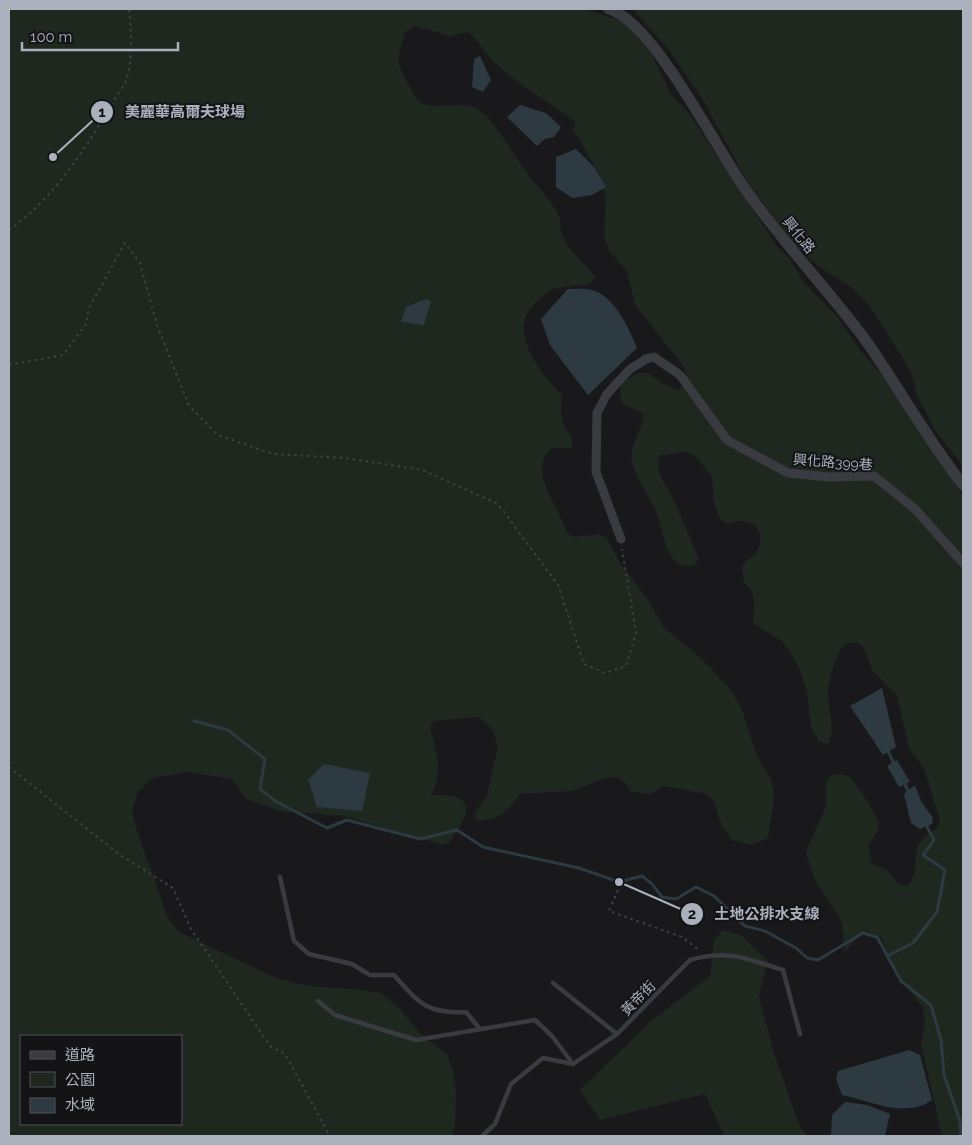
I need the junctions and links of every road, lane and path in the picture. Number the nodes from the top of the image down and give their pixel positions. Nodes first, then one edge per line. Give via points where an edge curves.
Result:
1 (129, 9) edge
2 (609, 9) edge
3 (9, 230) edge
4 (9, 365) edge
5 (963, 485) edge
6 (621, 539) joint
7 (963, 563) edge
8 (9, 767) edge
9 (280, 877) dead end
10 (618, 890) dead end
11 (706, 956) junction
12 (553, 983) dead end
13 (318, 1001) dead end
14 (480, 1029) junction
15 (617, 1034) junction
16 (800, 1034) dead end
17 (573, 1064) junction
18 (330, 1136) edge
19 (482, 1136) edge

1 - 3 path via 131,27 127,78 99,126 61,178 25,218
2 - 5 street, 興化路 via 619,12 636,26 678,80 744,188 862,335
4 - 6 path via 62,355 86,324 89,308 125,243 140,264 157,325 189,406 218,435 273,454 345,458 422,470 498,504 558,585 584,664 605,674 626,666 636,633
6 - 7 street, 興化路399巷 via 596,472 598,414 607,394 630,370 654,357 680,375 727,440 788,473 874,476 915,509
8 - 18 path via 120,855 173,888 191,929 270,1046 285,1054
9 - 14 lane via 294,940 309,954 352,964 370,975 394,975 419,1003 443,1013 466,1012
10 - 11 path via 609,911 682,936
11 - 15 lane, 黃帝街 via 690,960
11 - 16 lane, 黃帝街 via 732,954 783,970
12 - 15 lane
13 - 14 lane via 334,1016 416,1040
14 - 17 lane via 535,1020
15 - 17 lane, 黃帝街
17 - 19 lane via 543,1058 511,1084 495,1124

